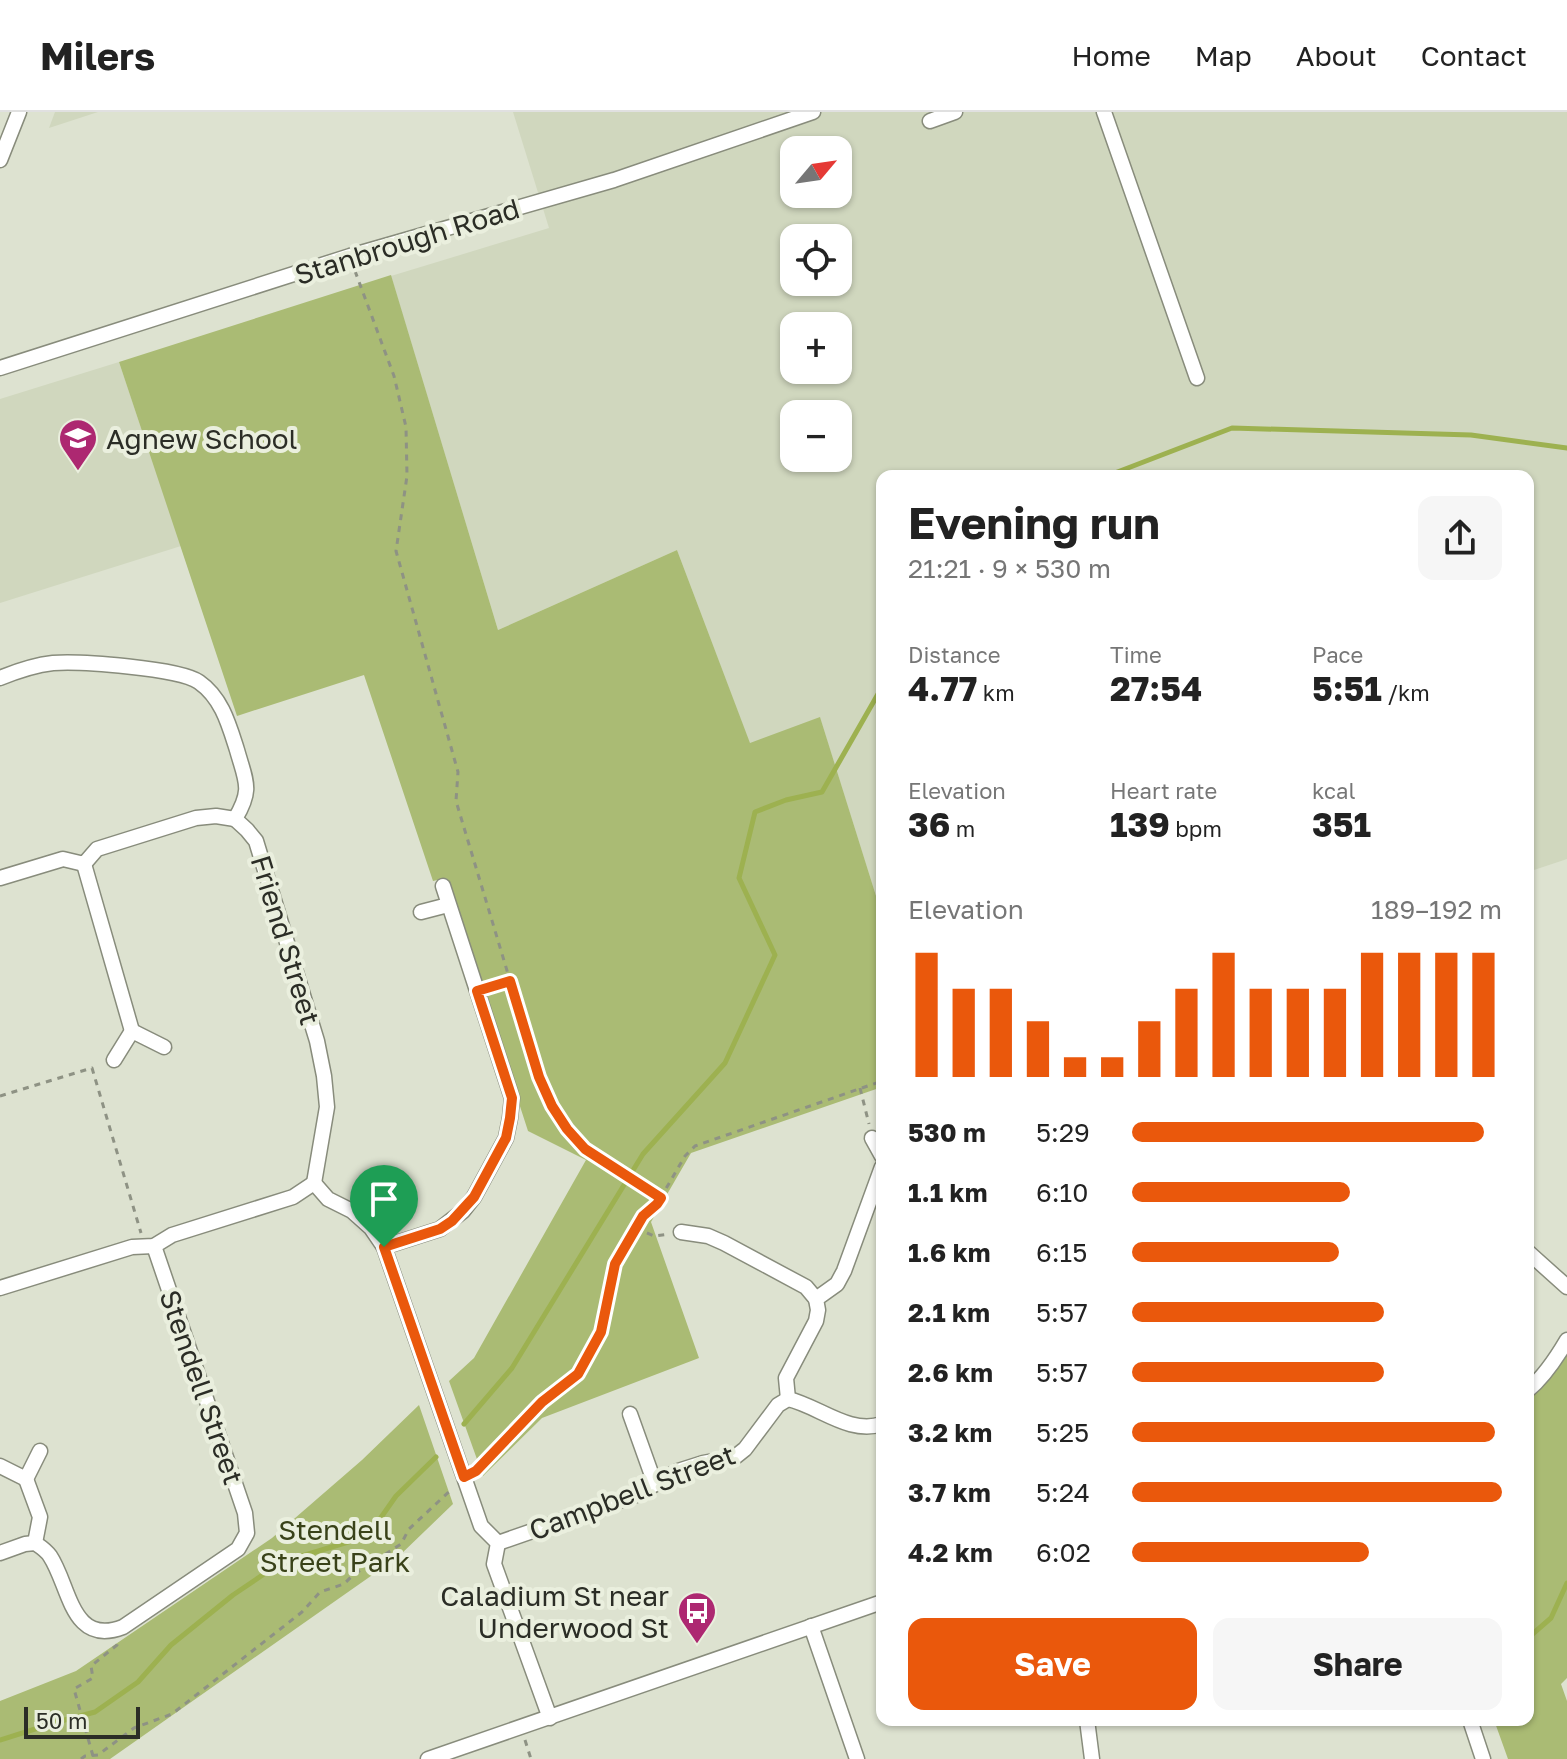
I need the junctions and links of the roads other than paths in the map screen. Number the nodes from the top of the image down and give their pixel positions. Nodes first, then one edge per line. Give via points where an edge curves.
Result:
1 (19, 112) edge
2 (813, 112) edge
3 (955, 112) edge
4 (1104, 112) edge
5 (930, 121) dead end
6 (0, 160) edge
7 (0, 368) edge
8 (1197, 378) dead end
9 (0, 678) edge
10 (235, 819) junction
11 (84, 864) junction
12 (0, 878) edge
13 (443, 886) dead end
14 (448, 905) junction
15 (421, 912) dead end
16 (132, 1031) junction
17 (164, 1047) dead end
18 (114, 1060) dead end
19 (872, 1138) road end
20 (876, 1145) edge
21 (314, 1183) junction
22 (876, 1183) edge
23 (681, 1232) road end
24 (150, 1247) junction
25 (384, 1247) junction
26 (1534, 1257) edge
27 (1567, 1287) edge
28 (0, 1288) edge
29 (816, 1299) junction
30 (1567, 1340) edge
31 (1534, 1385) edge
32 (788, 1399) junction
33 (630, 1414) dead end
34 (876, 1426) edge
35 (40, 1451) dead end
36 (0, 1466) edge
37 (26, 1479) junction
38 (655, 1484) junction
39 (35, 1543) junction
40 (498, 1543) junction
41 (0, 1553) edge
42 (876, 1604) edge
43 (811, 1626) junction
44 (550, 1718) junction
45 (1088, 1726) edge
46 (1472, 1726) edge
47 (428, 1759) edge
48 (857, 1759) edge
49 (1092, 1759) edge
50 (1483, 1759) edge

1 - 6 street
2 - 7 street, Stanbrough Road via 614,180 350,256
3 - 5 street
4 - 8 street
9 - 10 street via 52,663 87,663 197,680 214,695 226,717 247,782 245,802
10 - 11 street via 196,818 97,849
10 - 21 street, Friend Street via 256,841 324,1076 327,1107
11 - 12 street via 63,859
11 - 16 street
13 - 14 street
14 - 15 street
14 - 25 street via 512,1098 510,1118 506,1138 474,1197 452,1221
16 - 17 street
16 - 18 street
19 - 20 street
21 - 24 street via 293,1197 172,1235
21 - 25 street via 371,1228
22 - 29 street via 844,1271 837,1284
23 - 29 street via 724,1243 806,1287
24 - 28 street via 132,1247
24 - 39 street, Stendell Street via 245,1513 247,1533 238,1549 107,1633 89,1627 76,1614 52,1559
25 - 40 street via 481,1526
26 - 27 street
29 - 32 street via 816,1321 786,1378
30 - 31 street
32 - 34 street via 845,1423
32 - 38 street, Campbell Street via 735,1457 678,1471
33 - 38 street
35 - 37 street
36 - 37 street
37 - 39 street via 40,1517
38 - 40 street, Campbell Street
39 - 41 street
40 - 44 street via 494,1564
42 - 43 street
43 - 44 street
43 - 48 street
44 - 47 street
45 - 49 street
46 - 50 street

